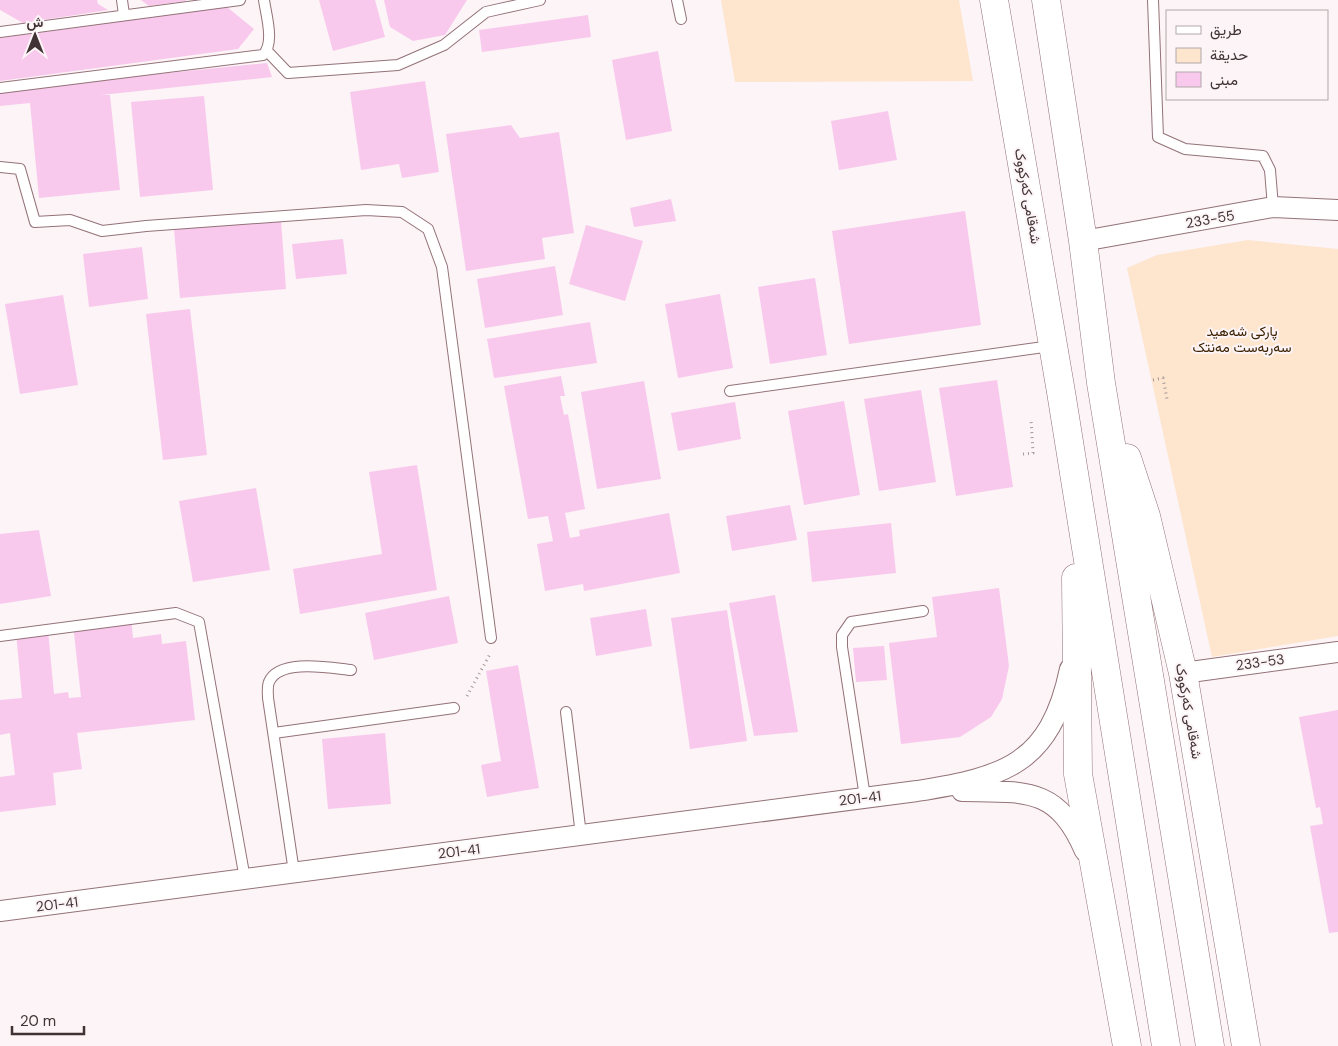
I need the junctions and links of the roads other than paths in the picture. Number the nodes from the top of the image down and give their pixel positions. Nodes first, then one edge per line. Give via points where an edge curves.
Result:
1 (122, 0) edge
2 (240, 0) edge
3 (264, 0) edge
4 (540, 0) edge
5 (677, 0) edge
6 (994, 0) edge
7 (1046, 0) edge
8 (1153, 0) edge
9 (124, 15) junction
10 (681, 19) dead end
11 (0, 32) edge
12 (267, 51) junction
13 (0, 88) edge
14 (0, 166) edge
15 (1273, 207) junction
16 (1338, 210) edge
17 (1083, 241) junction
18 (1053, 346) junction
19 (1101, 383) junction
20 (730, 391) dead end
21 (1061, 392) junction
22 (923, 611) dead end
23 (1077, 627) junction
24 (0, 636) edge
25 (490, 638) road end
26 (1338, 652) edge
27 (351, 670) dead end
28 (1183, 673) junction
29 (454, 708) road end
30 (566, 712) dead end
31 (274, 733) junction
32 (917, 792) junction
33 (866, 797) junction
34 (580, 835) junction
35 (294, 872) junction
36 (1097, 876) junction
37 (245, 879) junction
38 (0, 911) edge
39 (1127, 1046) edge
40 (1166, 1046) edge
41 (1210, 1046) edge
42 (1246, 1046) edge

1 - 9 lane
2 - 9 lane
3 - 12 lane via 269,42
4 - 12 lane via 486,12 444,45 398,65 288,73
5 - 10 lane
6 - 18 highway, شەقامی کەرکووک
7 - 17 highway, شەقامی کەرکووک
8 - 15 lane via 1158,137 1185,149 1264,156 1270,170
9 - 11 lane
12 - 13 lane via 263,55
14 - 25 lane via 20,169 35,222 70,220 102,231 366,210 402,212 428,229 442,267
15 - 16 street, 233-55
15 - 17 street, 233-55
17 - 19 highway, شەقامی کەرکووک
18 - 20 lane
18 - 21 highway, شەقامی کەرکووک
19 - 28 highway, شەقامی کەرکووک via 1146,516
19 - 41 highway, شەقامی کەرکووک
21 - 23 highway, شەقامی کەرکووک via 1075,552
21 - 40 highway, شەقامی کەرکووک
22 - 33 lane via 851,622 842,635
23 - 32 street, 201-41 via 1063,698 1049,730 1038,743 1001,772 969,783
23 - 36 highway, شەقامی کەرکووک via 1078,774
24 - 37 lane via 176,613 199,622
26 - 28 street, 233-53
27 - 31 lane via 304,667 280,670 269,682 268,698
28 - 42 highway, شەقامی کەرکووک
29 - 31 lane
30 - 34 lane
31 - 35 lane
32 - 33 street, 201-41
32 - 36 street, 201-41 via 1006,793 1047,801 1072,824
33 - 34 street, 201-41
34 - 35 street, 201-41
35 - 37 street, 201-41
36 - 39 highway, شەقامی کەرکووک
37 - 38 street, 201-41

